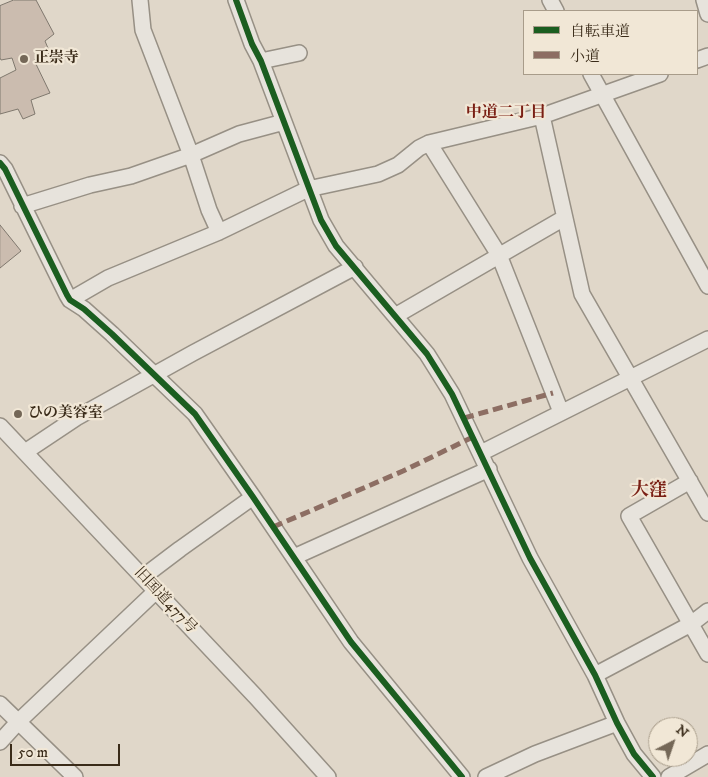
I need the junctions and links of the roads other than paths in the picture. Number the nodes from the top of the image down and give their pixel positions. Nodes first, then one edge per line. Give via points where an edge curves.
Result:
1 (140, 0) edge
2 (236, 0) edge
3 (704, 0) edge
4 (708, 14) edge
5 (299, 53) dead end
6 (261, 61) junction
7 (592, 75) edge
8 (657, 75) edge
9 (602, 95) junction
10 (542, 116) junction
11 (284, 122) junction
12 (429, 143) junction
13 (191, 155) junction
14 (0, 163) edge
15 (308, 189) junction
16 (22, 206) junction
17 (564, 218) junction
18 (219, 232) junction
19 (499, 255) junction
20 (355, 267) junction
21 (708, 286) edge
22 (70, 300) junction
23 (396, 316) junction
24 (708, 339) edge
25 (156, 374) junction
26 (630, 378) junction
27 (561, 412) junction
28 (0, 426) edge
29 (25, 452) junction
30 (481, 453) junction
31 (489, 469) junction
32 (690, 481) junction
33 (253, 497) junction
34 (708, 513) edge
35 (294, 557) junction
36 (143, 577) junction
37 (156, 591) junction
38 (708, 611) edge
39 (691, 624) junction
40 (708, 654) edge
41 (595, 675) junction
42 (0, 704) edge
43 (18, 721) junction
44 (617, 723) junction
45 (0, 742) edge
46 (708, 754) edge
47 (75, 777) edge
48 (328, 777) edge
49 (462, 777) edge
50 (486, 777) edge
51 (653, 777) edge
52 (669, 777) edge

1 - 13 street via 143,30
2 - 6 street
3 - 4 street
5 - 6 street
6 - 11 street
7 - 9 street
8 - 9 street
9 - 10 street
9 - 21 street
10 - 12 street
10 - 17 street
11 - 13 street via 240,134
11 - 15 street
12 - 15 street via 398,165 378,174
12 - 19 street
13 - 16 street via 131,176
13 - 18 street
14 - 16 street
15 - 18 street
15 - 20 street via 336,246
16 - 22 street
17 - 19 street
17 - 26 street via 582,294
18 - 22 street via 117,274
19 - 23 street
19 - 27 street
20 - 23 street
20 - 25 street
22 - 25 street via 95,318
23 - 30 street via 439,371
24 - 26 street
25 - 29 street via 70,422
25 - 33 street via 195,414
26 - 27 street
26 - 32 street
27 - 30 street
28 - 29 street, 旧国道477号
29 - 36 street, 旧国道477号
30 - 31 street
31 - 35 street
31 - 41 street via 530,558
32 - 34 street
32 - 39 street via 629,516
33 - 35 street
33 - 36 street
35 - 49 street via 351,642
36 - 37 street, 旧国道477号
37 - 43 street
37 - 48 street, 旧国道477号
38 - 39 street
39 - 40 street
39 - 41 street
41 - 44 street
42 - 43 street
43 - 45 street
43 - 47 street
44 - 50 street via 535,754
44 - 51 street via 634,754
46 - 52 street

